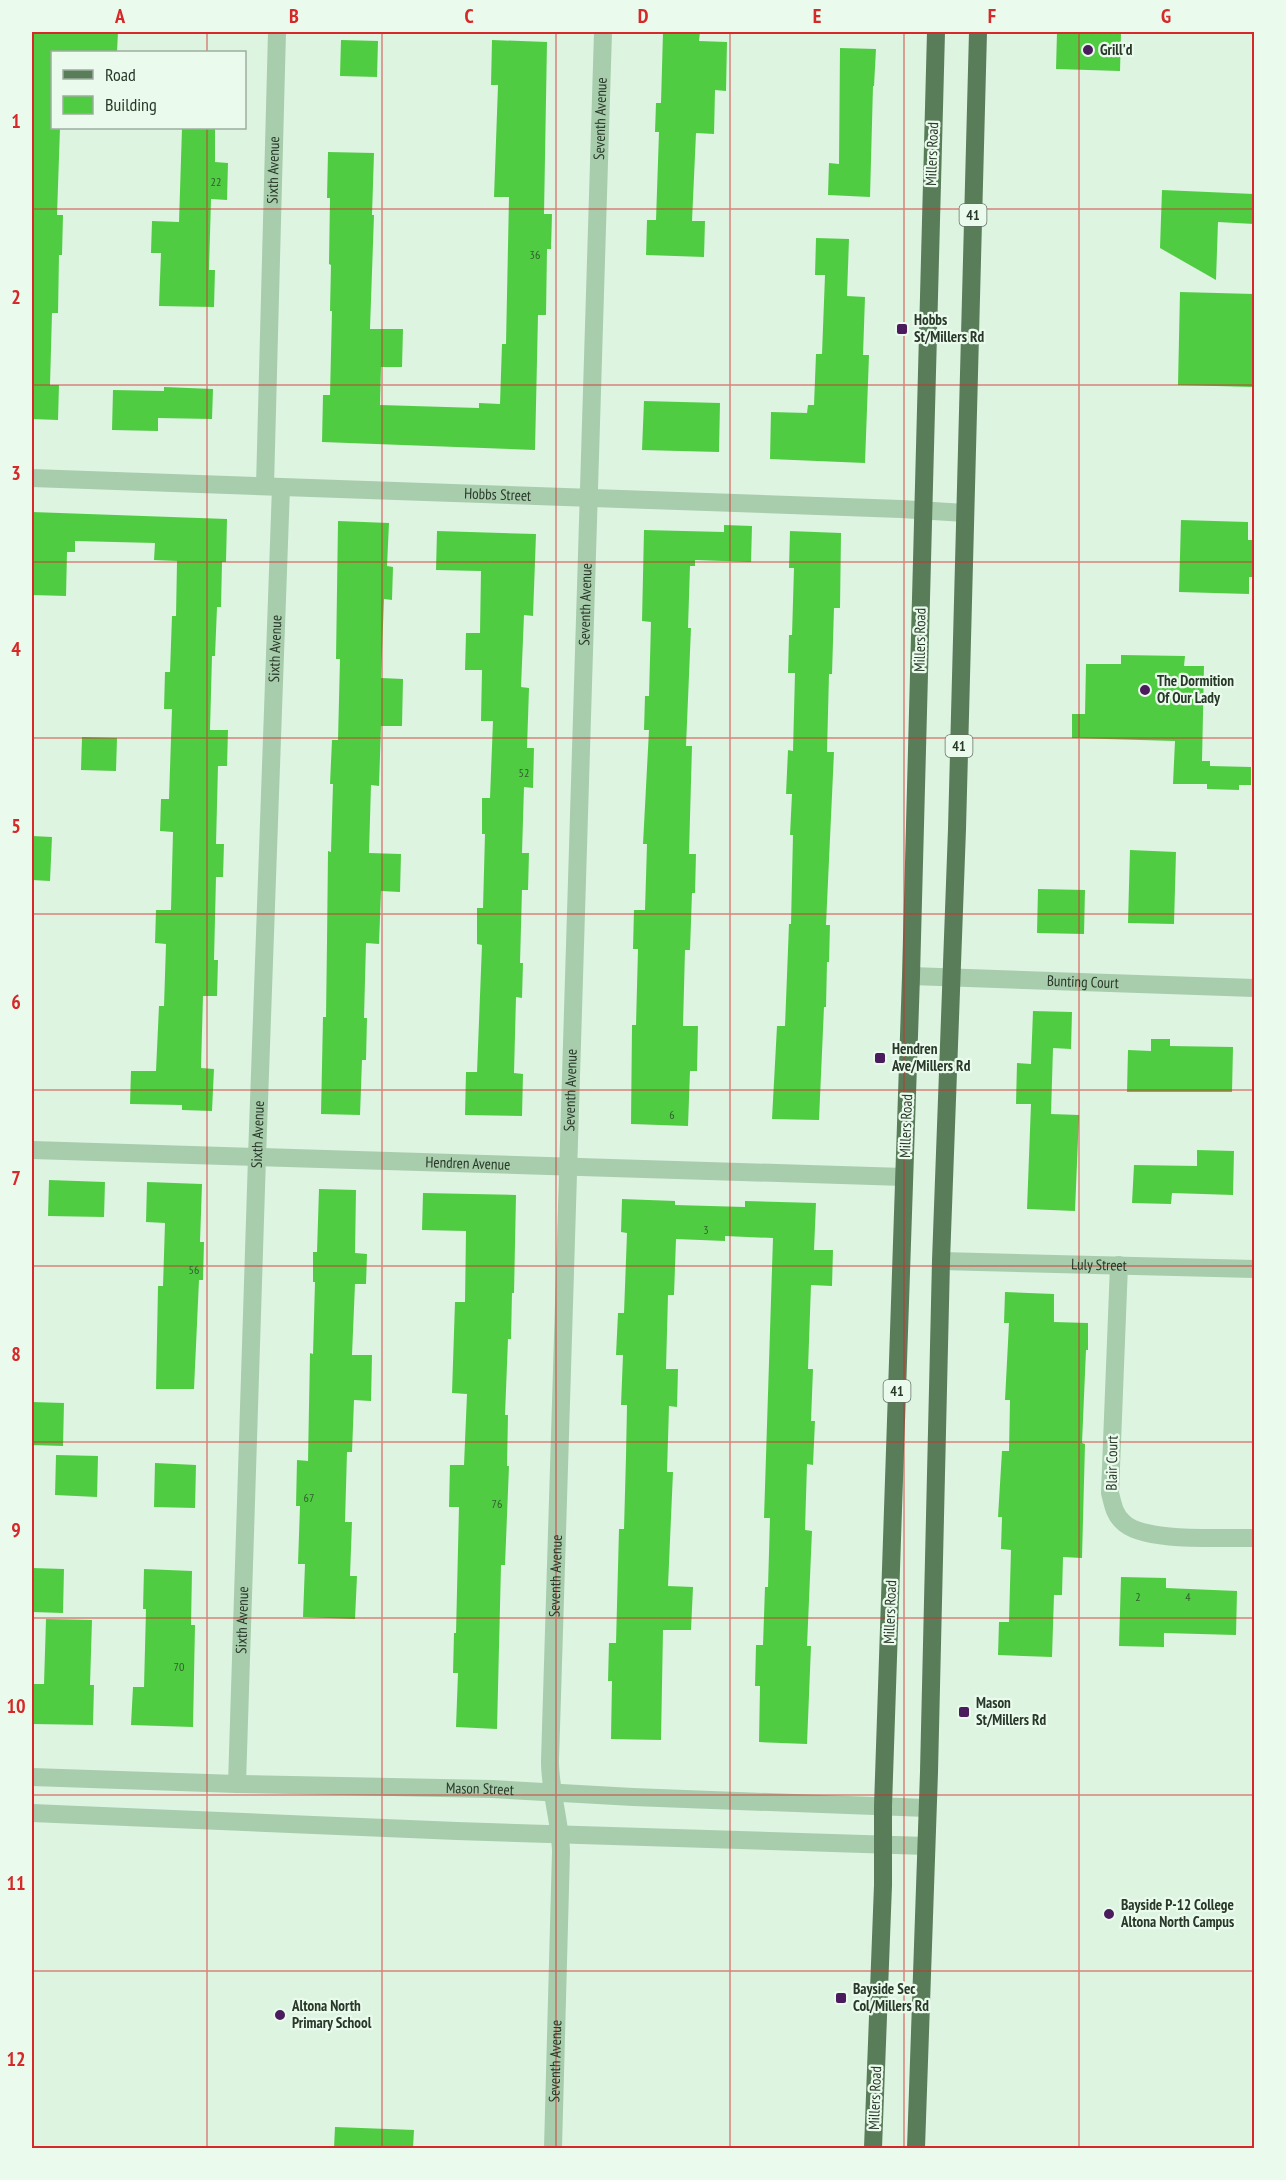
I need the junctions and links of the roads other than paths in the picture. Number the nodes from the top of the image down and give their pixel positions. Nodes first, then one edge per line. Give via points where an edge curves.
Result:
1 (277, 32) edge
2 (603, 32) edge
3 (936, 32) edge
4 (978, 32) edge
5 (32, 478) edge
6 (273, 486) junction
7 (589, 497) junction
8 (923, 511) junction
9 (965, 513) junction
10 (911, 976) junction
11 (952, 979) junction
12 (1254, 988) edge
13 (32, 1150) edge
14 (257, 1157) junction
15 (569, 1167) junction
16 (904, 1177) junction
17 (941, 1261) junction
18 (1119, 1265) junction
19 (1254, 1269) edge
20 (1254, 1538) edge
21 (32, 1777) edge
22 (237, 1784) junction
23 (552, 1792) junction
24 (883, 1806) junction
25 (927, 1808) junction
26 (32, 1812) edge
27 (561, 1835) junction
28 (882, 1844) junction
29 (926, 1846) junction
30 (552, 2148) edge
31 (873, 2148) edge
32 (916, 2148) edge

1 - 6 street, Sixth Avenue
2 - 7 street, Seventh Avenue
3 - 8 main road, Millers Road / 41
4 - 9 main road, 41
5 - 6 street, Hobbs Street
6 - 7 street, Hobbs Street
6 - 14 street, Sixth Avenue
7 - 8 street, Hobbs Street
7 - 15 street, Seventh Avenue
8 - 9 street, Hobbs Street
8 - 10 main road, Millers Road / 41
9 - 11 main road, 41
10 - 11 street, Bunting Court
10 - 16 main road, Millers Road / 41
11 - 12 street, Bunting Court
11 - 17 main road, 41
13 - 14 street, Hendren Avenue
14 - 15 street, Hendren Avenue
14 - 22 street, Sixth Avenue
15 - 16 street, Hendren Avenue
15 - 23 street, Seventh Avenue
16 - 24 main road, Millers Road / 41
17 - 18 street, Luly Street
17 - 25 main road, 41
18 - 19 street, Luly Street
18 - 20 street, Blair Court via 1110,1493 1114,1510 1137,1532
21 - 22 street, Mason Street
22 - 23 street, Mason Street
23 - 24 street, Mason Street
23 - 27 street, Seventh Avenue
24 - 25 street, Mason Street
24 - 28 main road, Millers Road / 41
25 - 29 main road, 41
26 - 27 street
27 - 28 street
27 - 30 street, Seventh Avenue
28 - 29 street
28 - 31 main road, Millers Road / 41
29 - 32 main road, 41

